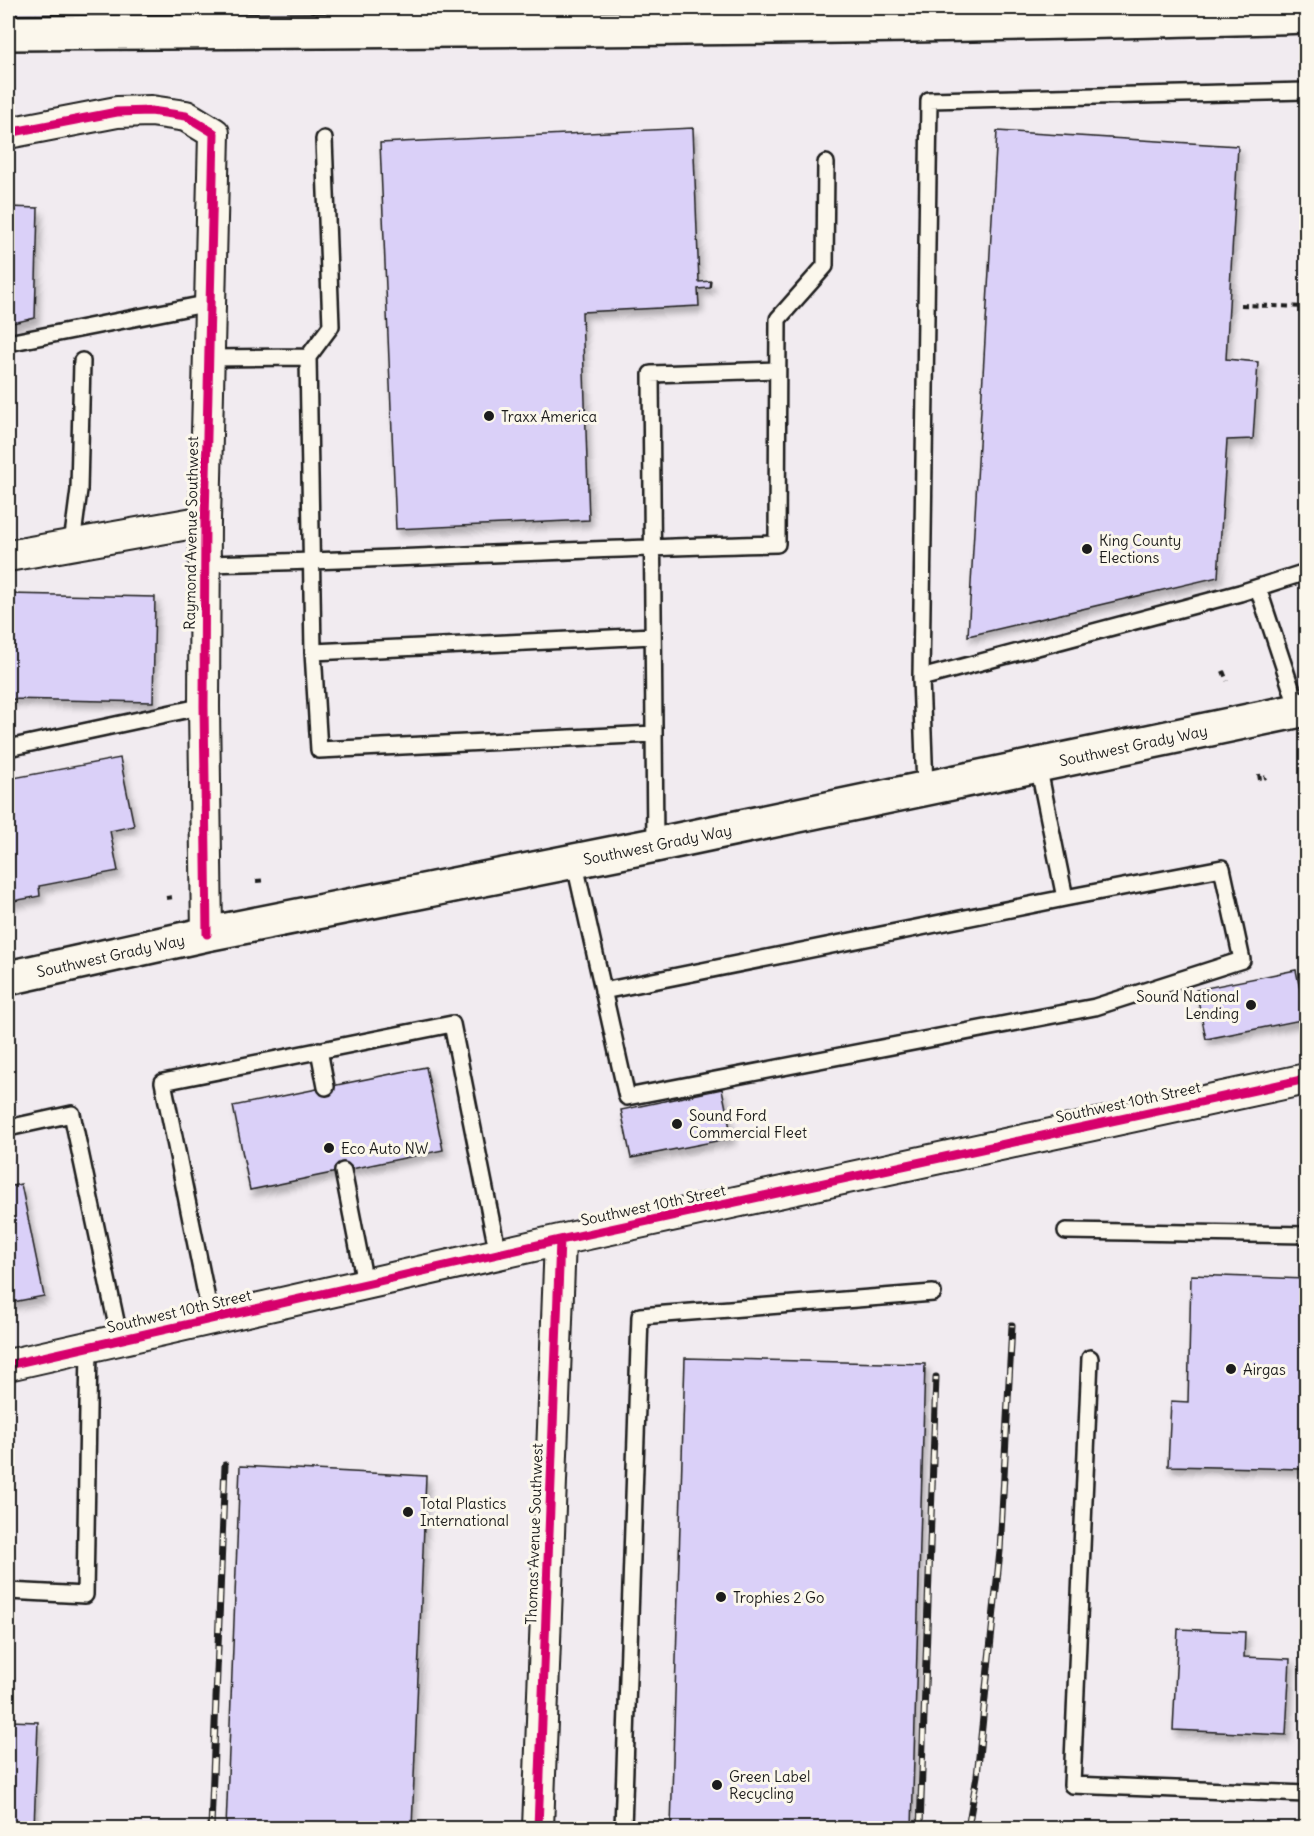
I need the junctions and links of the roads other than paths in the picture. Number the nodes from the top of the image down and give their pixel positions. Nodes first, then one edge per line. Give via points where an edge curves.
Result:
1 (1306, 16) edge
2 (8, 33) edge
3 (1306, 92) edge
4 (8, 133) edge
5 (324, 139) dead end
6 (826, 163) dead end
7 (210, 303) junction
8 (8, 343) edge
9 (308, 357) junction
10 (209, 358) junction
11 (82, 361) dead end
12 (777, 370) junction
13 (205, 520) junction
14 (72, 544) junction
15 (652, 547) junction
16 (8, 556) edge
17 (312, 562) junction
18 (205, 564) junction
19 (1306, 572) edge
20 (1258, 588) junction
21 (653, 636) junction
22 (313, 652) junction
23 (921, 678) junction
24 (204, 706) junction
25 (1304, 718) edge
26 (654, 734) junction
27 (8, 748) edge
28 (1038, 765) junction
29 (925, 788) junction
30 (655, 844) junction
31 (574, 860) junction
32 (1065, 898) junction
33 (207, 934) junction
34 (8, 978) edge
35 (603, 991) junction
36 (319, 1050) junction
37 (1306, 1079) edge
38 (326, 1087) dead end
39 (8, 1128) edge
40 (343, 1171) dead end
41 (1066, 1231) dead end
42 (1306, 1235) edge
43 (560, 1240) junction
44 (498, 1254) junction
45 (365, 1283) junction
46 (933, 1293) dead end
47 (211, 1319) junction
48 (120, 1340) junction
49 (89, 1347) junction
50 (1090, 1358) dead end
51 (8, 1365) edge
52 (8, 1591) edge
53 (1306, 1794) edge
54 (538, 1828) edge
55 (623, 1828) edge

1 - 2 main road
3 - 23 lane via 929,100
4 - 7 street, Raymond Avenue Southwest via 117,112 151,111 186,116 214,133
5 - 9 lane via 331,326
6 - 12 lane via 825,266 778,319
7 - 8 lane
7 - 10 street, Raymond Avenue Southwest
9 - 10 lane
9 - 17 lane
10 - 13 street, Raymond Avenue Southwest
11 - 14 lane via 80,490
12 - 15 lane via 777,544
12 - 15 lane via 651,374
13 - 14 street
13 - 18 street, Raymond Avenue Southwest
14 - 16 street
15 - 17 lane
15 - 21 lane
17 - 18 lane
17 - 22 lane
18 - 24 street, Raymond Avenue Southwest
19 - 20 lane
20 - 23 lane
20 - 25 lane
21 - 22 lane
21 - 26 lane
22 - 26 lane via 319,750
23 - 29 lane
24 - 27 lane
24 - 33 street, Raymond Avenue Southwest
25 - 28 main road, Southwest Grady Way
26 - 30 lane
28 - 29 main road, Southwest Grady Way
28 - 32 lane
29 - 30 main road, Southwest Grady Way
30 - 31 main road, Southwest Grady Way
31 - 33 main road, Southwest Grady Way
31 - 35 lane
32 - 35 lane
32 - 35 lane via 1222,868 1242,960 1095,1007 627,1097
33 - 34 main road, Southwest Grady Way
36 - 38 lane
36 - 44 lane via 452,1024
36 - 47 lane via 163,1082
37 - 43 street, Southwest 10th Street
39 - 48 lane via 72,1114
40 - 45 lane
41 - 42 lane
43 - 44 street, Southwest 10th Street
43 - 54 street, Thomas Avenue Southwest
44 - 45 street, Southwest 10th Street
45 - 47 street, Southwest 10th Street
46 - 55 lane via 640,1316
47 - 48 street, Southwest 10th Street
48 - 49 street, Southwest 10th Street
49 - 51 street, Southwest 10th Street
49 - 52 lane via 85,1595
50 - 53 lane via 1072,1785

